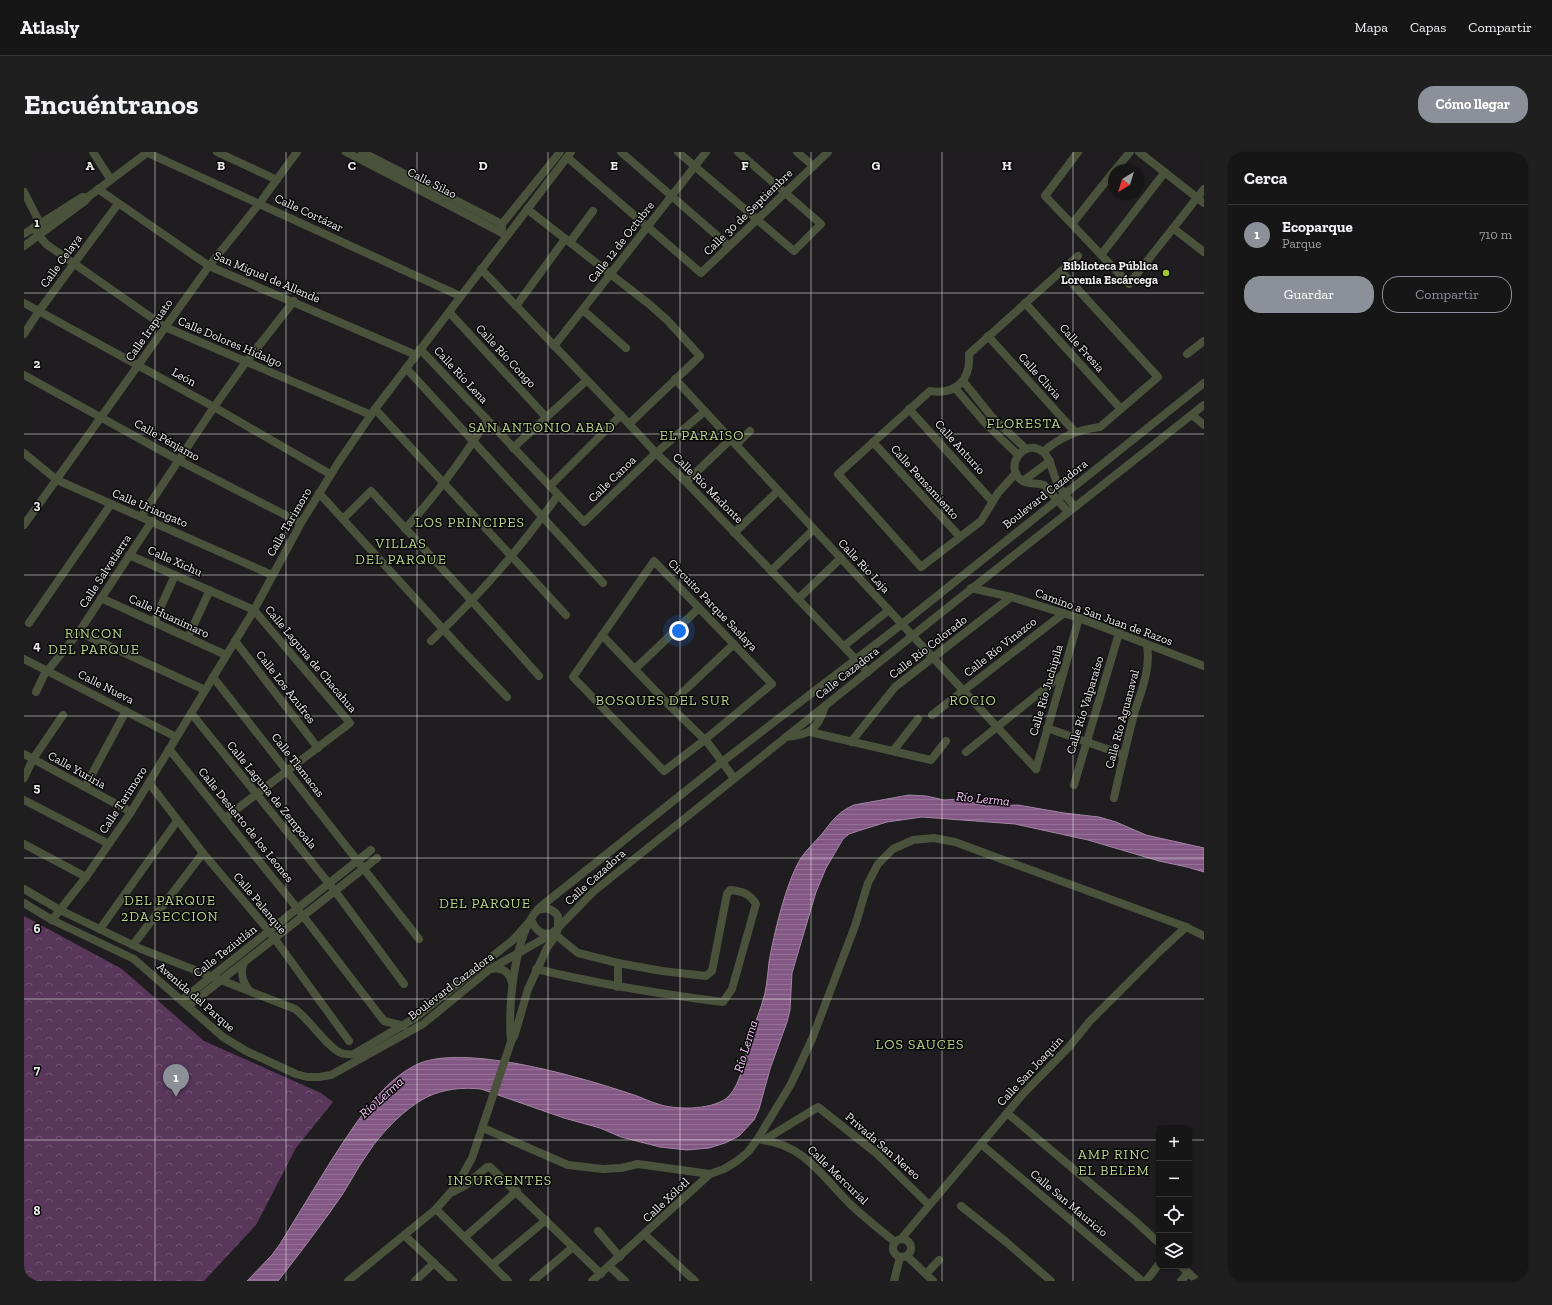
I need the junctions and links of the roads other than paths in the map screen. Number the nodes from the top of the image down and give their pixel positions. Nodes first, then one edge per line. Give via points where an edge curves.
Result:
1 (92, 152) edge
2 (147, 152) edge
3 (217, 152) edge
4 (297, 152) edge
5 (346, 152) edge
6 (362, 152) edge
7 (560, 152) edge
8 (621, 152) edge
9 (678, 152) edge
10 (706, 152) edge
11 (738, 152) edge
12 (797, 152) edge
13 (828, 152) edge
14 (1130, 152) edge
15 (1139, 152) edge
16 (1076, 153) edge
17 (569, 155) edge
18 (1121, 164) edge
19 (695, 166) junction
20 (813, 166) junction
21 (1165, 172) junction
22 (111, 180) junction
23 (277, 180) junction
24 (1108, 180) edge
25 (98, 189) junction
26 (1204, 189) edge
27 (24, 192) edge
28 (785, 193) junction
29 (672, 196) junction
30 (88, 197) junction
31 (1201, 200) edge
32 (118, 204) junction
33 (259, 204) junction
34 (527, 209) junction
35 (593, 211) dead end
36 (757, 220) junction
37 (41, 224) junction
38 (502, 224) junction
39 (1072, 224) junction
40 (647, 227) junction
41 (33, 228) junction
42 (1173, 228) junction
43 (24, 234) edge
44 (42, 234) junction
45 (506, 235) junction
46 (568, 241) junction
47 (24, 246) edge
48 (729, 246) junction
49 (1204, 252) edge
50 (1100, 255) junction
51 (1078, 256) dead end
52 (75, 263) junction
53 (209, 266) junction
54 (481, 269) junction
55 (1062, 271) junction
56 (611, 274) junction
57 (460, 296) junction
58 (294, 301) junction
59 (24, 303) edge
60 (1025, 303) junction
61 (516, 306) junction
62 (583, 310) junction
63 (39, 311) junction
64 (448, 312) junction
65 (165, 328) junction
66 (24, 334) edge
67 (988, 336) junction
68 (1204, 341) edge
69 (554, 346) junction
70 (626, 348) dead end
71 (418, 352) junction
72 (1187, 354) dead end
73 (246, 362) junction
74 (138, 366) junction
75 (406, 368) junction
76 (24, 375) edge
77 (676, 379) junction
78 (587, 380) junction
79 (963, 381) junction
80 (1204, 383) edge
81 (955, 388) junction
82 (214, 406) junction
83 (1204, 406) edge
84 (1121, 409) junction
85 (909, 410) junction
86 (705, 411) junction
87 (373, 412) junction
88 (621, 415) junction
89 (1192, 415) junction
90 (546, 417) junction
91 (102, 418) junction
92 (487, 420) junction
93 (629, 424) junction
94 (1204, 425) edge
95 (750, 431) dead end
96 (1075, 432) junction
97 (474, 442) junction
98 (734, 442) junction
99 (873, 442) junction
100 (513, 448) junction
101 (1026, 449) junction
102 (1043, 452) junction
103 (24, 453) edge
104 (656, 453) junction
105 (1018, 455) junction
106 (178, 460) junction
107 (1050, 461) junction
108 (1016, 473) junction
109 (330, 474) junction
110 (57, 480) junction
111 (1024, 481) junction
112 (686, 482) junction
113 (444, 484) junction
114 (550, 486) junction
115 (778, 491) junction
116 (319, 493) junction
117 (1065, 494) junction
118 (558, 495) junction
119 (1058, 500) junction
120 (992, 501) junction
121 (111, 504) junction
122 (1075, 507) junction
123 (24, 510) edge
124 (1068, 512) junction
125 (31, 516) junction
126 (141, 517) junction
127 (543, 517) junction
128 (343, 519) junction
129 (152, 521) junction
130 (584, 522) joint
131 (301, 523) junction
132 (24, 525) edge
133 (405, 529) junction
134 (814, 529) junction
135 (734, 533) junction
136 (960, 537) junction
137 (129, 555) junction
138 (512, 557) junction
139 (841, 558) junction
140 (771, 570) junction
141 (176, 575) junction
142 (272, 575) junction
143 (603, 583) dead end
144 (971, 588) junction
145 (210, 590) junction
146 (101, 598) junction
147 (1011, 598) junction
148 (798, 599) junction
149 (472, 601) junction
150 (699, 608) junction
151 (254, 610) junction
152 (889, 610) junction
153 (1064, 613) junction
154 (566, 615) dead end
155 (1079, 618) junction
156 (154, 622) junction
157 (29, 623) dead end
158 (902, 624) junction
159 (443, 629) junction
160 (79, 632) junction
161 (1119, 633) junction
162 (602, 635) junction
163 (913, 636) junction
164 (188, 638) junction
165 (235, 641) junction
166 (431, 641) dead end
167 (734, 644) junction
168 (1148, 645) junction
169 (844, 646) junction
170 (226, 655) junction
171 (933, 658) junction
172 (24, 659) edge
173 (856, 659) junction
174 (1204, 666) edge
175 (635, 669) junction
176 (47, 671) junction
177 (868, 672) junction
178 (1063, 674) junction
179 (539, 676) dead end
180 (213, 677) junction
181 (205, 690) junction
182 (963, 690) junction
183 (36, 692) dead end
184 (507, 697) dead end
185 (669, 705) junction
186 (825, 706) junction
187 (126, 711) junction
188 (191, 713) junction
189 (62, 715) dead end
190 (932, 715) dead end
191 (918, 719) dead end
192 (997, 727) junction
193 (1047, 728) junction
194 (810, 732) junction
195 (786, 737) junction
196 (176, 738) junction
197 (702, 739) junction
198 (946, 741) dead end
199 (851, 742) junction
200 (1087, 742) junction
201 (318, 748) junction
202 (169, 749) junction
203 (893, 751) junction
204 (966, 752) dead end
205 (24, 754) edge
206 (1124, 755) junction
207 (33, 759) junction
208 (721, 763) junction
209 (1036, 769) joint
210 (287, 771) junction
211 (24, 778) edge
212 (732, 780) junction
213 (149, 783) junction
214 (1074, 785) dead end
215 (85, 787) junction
216 (256, 795) junction
217 (1114, 798) dead end
218 (24, 800) edge
219 (131, 812) junction
220 (225, 818) junction
221 (177, 821) junction
222 (24, 844) edge
223 (109, 844) junction
224 (371, 850) dead end
225 (202, 854) junction
226 (377, 858) dead end
227 (358, 860) junction
228 (364, 868) junction
229 (86, 876) junction
230 (329, 884) junction
231 (24, 889) edge
232 (335, 891) junction
233 (24, 903) edge
234 (298, 908) junction
235 (60, 910) junction
236 (537, 911) junction
237 (303, 916) junction
238 (52, 920) junction
239 (531, 920) junction
240 (1186, 928) junction
241 (100, 930) junction
242 (269, 931) junction
243 (556, 932) junction
244 (1204, 936) edge
245 (274, 938) junction
246 (419, 939) dead end
247 (133, 945) junction
248 (519, 953) junction
249 (244, 962) junction
250 (618, 963) junction
251 (490, 969) junction
252 (536, 969) junction
253 (212, 977) junction
254 (221, 980) junction
255 (512, 983) junction
256 (404, 984) dead end
257 (618, 987) junction
258 (249, 990) junction
259 (185, 1003) junction
260 (403, 1025) junction
261 (415, 1028) junction
262 (349, 1041) dead end
263 (511, 1042) junction
264 (355, 1057) junction
265 (1007, 1113) junction
266 (483, 1128) junction
267 (760, 1140) junction
268 (981, 1144) junction
269 (710, 1174) junction
270 (517, 1191) junction
271 (450, 1194) junction
272 (930, 1205) junction
273 (961, 1206) dead end
274 (436, 1208) junction
275 (546, 1220) junction
276 (598, 1231) dead end
277 (404, 1235) junction
278 (645, 1235) junction
279 (465, 1237) junction
280 (1156, 1240) edge
281 (898, 1241) junction
282 (573, 1247) junction
283 (620, 1257) junction
284 (904, 1257) junction
285 (939, 1260) dead end
286 (434, 1263) junction
287 (492, 1265) junction
288 (609, 1266) junction
289 (1156, 1268) edge
290 (1184, 1269) edge
291 (1188, 1273) junction
292 (601, 1274) junction
293 (926, 1274) junction
294 (349, 1281) edge
295 (415, 1281) edge
296 (453, 1281) edge
297 (508, 1281) edge
298 (533, 1281) edge
299 (592, 1281) edge
300 (625, 1281) edge
301 (695, 1281) edge
302 (894, 1281) edge
303 (933, 1281) edge
304 (1051, 1281) edge
305 (1142, 1281) edge
306 (1146, 1281) edge
307 (1181, 1281) edge
308 (1197, 1281) edge

1 - 22 street
2 - 22 street
2 - 33 street, Calle Cortázar
3 - 23 street
4 - 23 street, Calle Irapuato
5 - 45 street, Calle Silao
6 - 38 street, Calle Silao
7 - 38 street
8 - 29 street
9 - 19 street
10 - 19 street, Calle 12 de Octubre
11 - 28 street
12 - 20 street
13 - 20 street, Calle 30 de Septiembre
14 - 18 street
15 - 21 street
16 - 39 street via 1045,196
17 - 34 street, Calle Tarimoro
17 - 40 street
19 - 29 street, Calle 12 de Octubre
19 - 36 street
20 - 28 street, Calle 30 de Septiembre
21 - 31 street
21 - 50 street
22 - 25 street
23 - 33 street, Calle Irapuato
24 - 39 street
25 - 30 street
25 - 32 street, San Miguel de Allende
26 - 31 street
27 - 37 street, Calle Dolores Hidalgo
28 - 36 street, Calle 30 de Septiembre
28 - 36 street via 821,224 794,251
29 - 40 street, Calle 12 de Octubre
29 - 48 street
30 - 37 street via 82,197
30 - 44 street
31 - 42 street
32 - 52 street, Calle Celaya
32 - 53 street, San Miguel de Allende
33 - 53 street, Calle Irapuato
33 - 57 street, Calle Cortázar
34 - 45 street, Calle Tarimoro
34 - 46 street
35 - 46 street
36 - 48 street, Calle 30 de Septiembre
37 - 41 street
37 - 44 street, Calle Dolores Hidalgo
38 - 45 street
39 - 50 street
40 - 48 street, Calle 30 de Septiembre via 701,273
40 - 56 street, Calle 12 de Octubre
41 - 43 street
41 - 44 street, Calle Dolores Hidalgo
42 - 49 street
42 - 50 street via 1129,284
44 - 47 street
44 - 52 street, Calle Dolores Hidalgo via 46,244
45 - 54 street, Calle Tarimoro
46 - 56 street
46 - 61 street
51 - 55 street
52 - 63 street, Calle Celaya
52 - 65 street, Calle Dolores Hidalgo
53 - 58 street, San Miguel de Allende
53 - 65 street, Calle Irapuato
54 - 57 street, Calle Tarimoro
54 - 61 street, Calle Río Madonte
55 - 60 street
55 - 84 street via 1158,377
56 - 62 street, Calle 12 de Octubre
56 - 77 street via 662,316 700,356
57 - 64 street, Calle Tarimoro
58 - 71 street, San Miguel de Allende
58 - 73 street
59 - 63 street, León
60 - 67 street
60 - 84 street, Calle Fresia
61 - 69 street, Calle Río Madonte
62 - 69 street, Calle 12 de Octubre
62 - 70 street
63 - 66 street, Calle Celaya
63 - 74 street, León
64 - 71 street, Calle Tarimoro
64 - 90 street, Calle Río Congo
65 - 73 street, Calle Dolores Hidalgo
65 - 74 street, Calle Irapuato
67 - 79 street via 969,354 968,373
67 - 96 street, Calle Clivia
68 - 72 street
69 - 78 street, Calle Río Madonte
71 - 75 street, Calle Tarimoro
71 - 92 street, Calle Río Lena
73 - 82 street
73 - 87 street, Calle Dolores Hidalgo
74 - 82 street, León
74 - 91 street, Calle Irapuato
75 - 87 street, Calle Tarimoro
75 - 97 street
76 - 91 street, Calle Pénjamo
77 - 86 street, Calle Río Laja
77 - 93 street
78 - 88 street, Calle Río Madonte
78 - 90 street
79 - 81 street
79 - 101 street via 992,418
80 - 117 street, Boulevard Cazadora
81 - 85 street via 943,392 930,391
81 - 105 street via 985,423
82 - 106 street
82 - 109 street, León
83 - 89 street
84 - 96 street via 1100,427
85 - 99 street
85 - 120 street, Calle Anturio
86 - 98 street, Calle Río Laja
86 - 104 street, Calle Canoa
87 - 109 street, Calle Tarimoro
87 - 113 street, Calle Dolores Hidalgo
88 - 93 street, Calle Río Madonte
88 - 114 street
89 - 94 street
89 - 122 street
90 - 100 street
91 - 106 street, Calle Pénjamo
91 - 110 street, Calle Irapuato
92 - 97 street
92 - 100 street, Calle Río Lena
93 - 104 street, Calle Río Madonte
95 - 98 street
96 - 102 street via 1058,440
97 - 113 street
97 - 127 street
98 - 112 street
98 - 115 street, Calle Río Laja
99 - 136 street, Calle Pensamiento
99 - 136 street via 838,474 921,567
100 - 114 street, Calle Río Lena
101 - 102 street via 1035,448
101 - 105 street
102 - 107 street
103 - 110 street, Calle Uriangato
104 - 112 street, Calle Río Madonte
104 - 130 street, Calle Canoa
105 - 108 street
106 - 126 street
106 - 131 street, Calle Pénjamo
107 - 111 street
107 - 117 street via 1055,478
108 - 111 street
108 - 120 street
109 - 116 street, Calle Tarimoro
110 - 121 street, Calle Uriangato
110 - 125 street, Calle Irapuato
111 - 119 street via 1044,485
112 - 135 street, Calle Río Madonte
113 - 133 street
113 - 138 street, Calle Dolores Hidalgo
114 - 118 street, Calle Río Lena
115 - 134 street, Calle Río Laja
115 - 135 street
116 - 128 street
116 - 131 street, Calle Tarimoro
117 - 119 street, Boulevard Cazadora
117 - 122 street
118 - 127 street
118 - 130 street, Calle Río Lena
119 - 124 street
119 - 158 street, Boulevard Cazadora
120 - 136 street via 981,521
121 - 126 street, Calle Uriangato
121 - 157 street
122 - 124 street
123 - 125 street
124 - 144 street
125 - 132 street, Calle Irapuato
126 - 129 street, Calle Uriangato
127 - 138 street
127 - 143 street
128 - 133 street via 371,492
128 - 159 street
129 - 137 street, Calle Salvatierra
129 - 142 street, Calle Uriangato
131 - 142 street, Calle Tarimoro
133 - 149 street
134 - 139 street, Calle Río Laja
134 - 140 street
135 - 140 street, Calle Río Madonte
137 - 141 street, Calle Xichu
137 - 146 street, Calle Salvatierra
138 - 149 street
138 - 154 street, Calle Dolores Hidalgo
139 - 148 street
139 - 152 street, Calle Río Laja
140 - 148 street, Calle Río Madonte
141 - 145 street, Calle Xichu
141 - 156 street
142 - 151 street, Calle Tarimoro
144 - 147 street, Camino a San Juan de Razos
144 - 163 street, Calle Cazadora
145 - 151 street, Calle Xichu
145 - 164 street, Calle Xichu
146 - 156 street, Calle Huanimaro
146 - 160 street, Calle Salvatierra
147 - 153 street, Camino a San Juan de Razos
147 - 171 street, Calle Río Colorado
148 - 169 street, Calle Río Madonte
149 - 159 street
149 - 179 street
150 - 162 street, Circuito Parque Saslaya via 654,561
150 - 167 street, Circuito Parque Saslaya
150 - 175 street
151 - 165 street, Calle Tarimoro
151 - 201 street, Calle Laguna de Chacahua via 350,723
152 - 158 street, Calle Río Laja
152 - 169 street
153 - 155 street, Camino a San Juan de Razos
153 - 182 street, Calle Río Vinazco
155 - 161 street, Camino a San Juan de Razos
155 - 178 street, Calle Río Juchipila
156 - 164 street, Calle Huanimaro
158 - 163 street, Calle Río Laja
158 - 173 street, Calle Cazadora
159 - 166 street
159 - 184 street
160 - 176 street, Calle Salvatierra
160 - 181 street
161 - 168 street, Camino a San Juan de Razos
161 - 200 street, Calle Río Valparaíso
162 - 175 street
162 - 197 street, Circuito Parque Saslaya via 573,677 664,771
163 - 171 street, Calle Río Laja
163 - 177 street, Calle Cazadora
164 - 170 street, Calle Huanimaro
165 - 170 street, Calle Tarimoro
165 - 201 street, Calle Los Azufres
167 - 185 street
167 - 197 street, Circuito Parque Saslaya via 772,684
168 - 174 street, Camino a San Juan de Razos
168 - 206 street, Calle Río Aguanaval via 1148,672
169 - 173 street, Calle Río Madonte
170 - 180 street, Calle Tarimoro
171 - 182 street, Calle Río Laja
171 - 199 street, Calle Río Colorado via 895,687
172 - 176 street, Calle Nueva
173 - 177 street, Calle Río Madonte
173 - 208 street, Calle Cazadora
175 - 185 street
176 - 183 street, Calle Salvatierra
176 - 187 street, Calle Nueva
177 - 186 street, Calle Cazadora
178 - 192 street
178 - 193 street, Calle Río Juchipila
180 - 181 street, Calle Tarimoro
180 - 210 street, Calle Tlamacas
181 - 188 street, Calle Tarimoro
182 - 190 street, Calle Río Vinazco
182 - 192 street, Calle Río Laja
185 - 197 street
186 - 194 street via 821,721
186 - 195 street, Calle Cazadora
187 - 196 street, Calle Nueva
187 - 215 street
188 - 196 street, Calle Tarimoro
188 - 216 street, Calle Laguna de Zempoala
189 - 207 street
191 - 203 street
192 - 204 street
192 - 209 street, Calle Río Laja
193 - 200 street
193 - 209 street, Calle Río Juchipila
194 - 195 street
194 - 199 street
195 - 212 street, Calle Cazadora
196 - 202 street, Calle Tarimoro
197 - 208 street
198 - 203 street via 931,760
199 - 203 street
200 - 206 street
200 - 214 street, Calle Río Valparaíso
201 - 210 street
202 - 213 street, Calle Tarimoro
202 - 220 street, Calle Desierto de los Leones
205 - 207 street, Calle Yuriria
206 - 217 street, Calle Río Aguanaval
207 - 211 street, Calle Yuriria
207 - 215 street, Calle Yuriria
208 - 212 street
208 - 236 street, Calle Cazadora
210 - 216 street
210 - 227 street, Calle Tlamacas
212 - 243 street, Calle Cazadora via 593,892
213 - 219 street, Calle Tarimoro
213 - 221 street, Calle Palenque
215 - 219 street, Calle Yuriria
216 - 220 street
216 - 230 street, Calle Laguna de Zempoala
218 - 223 street
219 - 223 street, Calle Tarimoro
220 - 234 street, Calle Desierto de los Leones
221 - 225 street, Calle Palenque
221 - 241 street
222 - 229 street
223 - 229 street, Calle Tarimoro
224 - 227 street, Calle Teziutlán
225 - 242 street, Calle Palenque
225 - 247 street
226 - 228 street, Calle Teziutlán
227 - 228 street, Calle Tlamacas
227 - 230 street, Calle Teziutlán
228 - 232 street, Calle Teziutlán
228 - 246 street, Calle Tlamacas
229 - 235 street, Calle Tarimoro
230 - 232 street, Calle Laguna de Zempoala
230 - 234 street, Calle Teziutlán
231 - 235 street, Avenida del Parque
232 - 237 street, Calle Teziutlán
232 - 256 street, Calle Laguna de Zempoala
233 - 238 street, Avenida del Parque
234 - 237 street, Calle Desierto de los Leones
234 - 242 street, Calle Teziutlán
235 - 238 street, Calle Tarimoro
235 - 241 street, Avenida del Parque
236 - 239 street, Calle Cazadora
236 - 243 street via 546,908 555,912 559,920
237 - 245 street, Calle Teziutlán
237 - 260 street, Calle Desierto de los Leones via 384,1021
238 - 259 street, Avenida del Parque via 134,959
239 - 243 street via 541,933
239 - 248 street, Calle Cazadora
239 - 260 street, Boulevard Cazadora via 513,940
240 - 244 street
240 - 265 street, Calle San Joaquín via 1089,1022
240 - 267 street via 955,842 934,838 913,840 893,849 878,864 868,883 855,926 812,1039 792,1084
241 - 247 street, Avenida del Parque
242 - 245 street, Calle Palenque
242 - 253 street, Calle Teziutlán
243 - 248 street, Boulevard Cazadora
243 - 250 street via 578,953
243 - 252 street, Calle Cazadora
245 - 249 street, Calle Teziutlán
245 - 262 street, Calle Palenque
247 - 253 street, Avenida del Parque
248 - 251 street, Boulevard Cazadora
248 - 255 street, Calle Cazadora
249 - 254 street, Calle Teziutlán
249 - 258 street via 243,980
250 - 257 street
250 - 257 street via 706,976 712,971 727,894 730,890 740,891 752,897 756,904 732,989 723,1002
251 - 255 street via 505,970
251 - 261 street, Boulevard Cazadora
252 - 257 street
252 - 263 street, Calle Cazadora
253 - 254 street, Avenida del Parque
253 - 259 street, Calle Teziutlán
254 - 258 street, Avenida del Parque
254 - 259 street, Calle Teziutlán
255 - 263 street, Calle Cazadora
258 - 264 street, Avenida del Parque via 295,1009 304,1015 336,1051
259 - 264 street, Avenida del Parque via 234,1045 296,1074 313,1077 331,1075
260 - 261 street, Calle Desierto de los Leones
260 - 264 street, Boulevard Cazadora
261 - 264 street, Boulevard Cazadora
263 - 266 street
265 - 268 street, Calle San Joaquín
265 - 280 street
266 - 269 street via 568,1165 603,1169 638,1164
266 - 271 street via 472,1158
267 - 269 street, Calle Xólotl via 737,1161
267 - 272 street, Privada San Nereo via 818,1107 876,1153
267 - 281 street, Calle Mercurial via 784,1145 803,1155 851,1204
268 - 272 street, Calle San Joaquín
268 - 305 street, Calle San Mauricio
269 - 278 street, Calle Xólotl
270 - 271 street via 490,1166
270 - 275 street
270 - 279 street
271 - 274 street
272 - 281 street, Calle San Joaquín
273 - 304 street
274 - 277 street
274 - 279 street
275 - 282 street
275 - 287 street
276 - 283 street
277 - 286 street
277 - 294 street
278 - 283 street, Calle Xólotl
278 - 301 street
279 - 287 street
281 - 284 street via 893,1250 896,1256
281 - 284 street via 908,1241 911,1246 911,1253
282 - 292 street
282 - 298 street
283 - 288 street, Calle Xólotl
284 - 293 street
284 - 302 street
285 - 293 street
286 - 295 street
286 - 296 street
287 - 297 street
288 - 292 street, Calle Xólotl
288 - 300 street
289 - 306 street
290 - 291 street
291 - 307 street
291 - 308 street
292 - 299 street, Calle Xólotl
293 - 303 street

